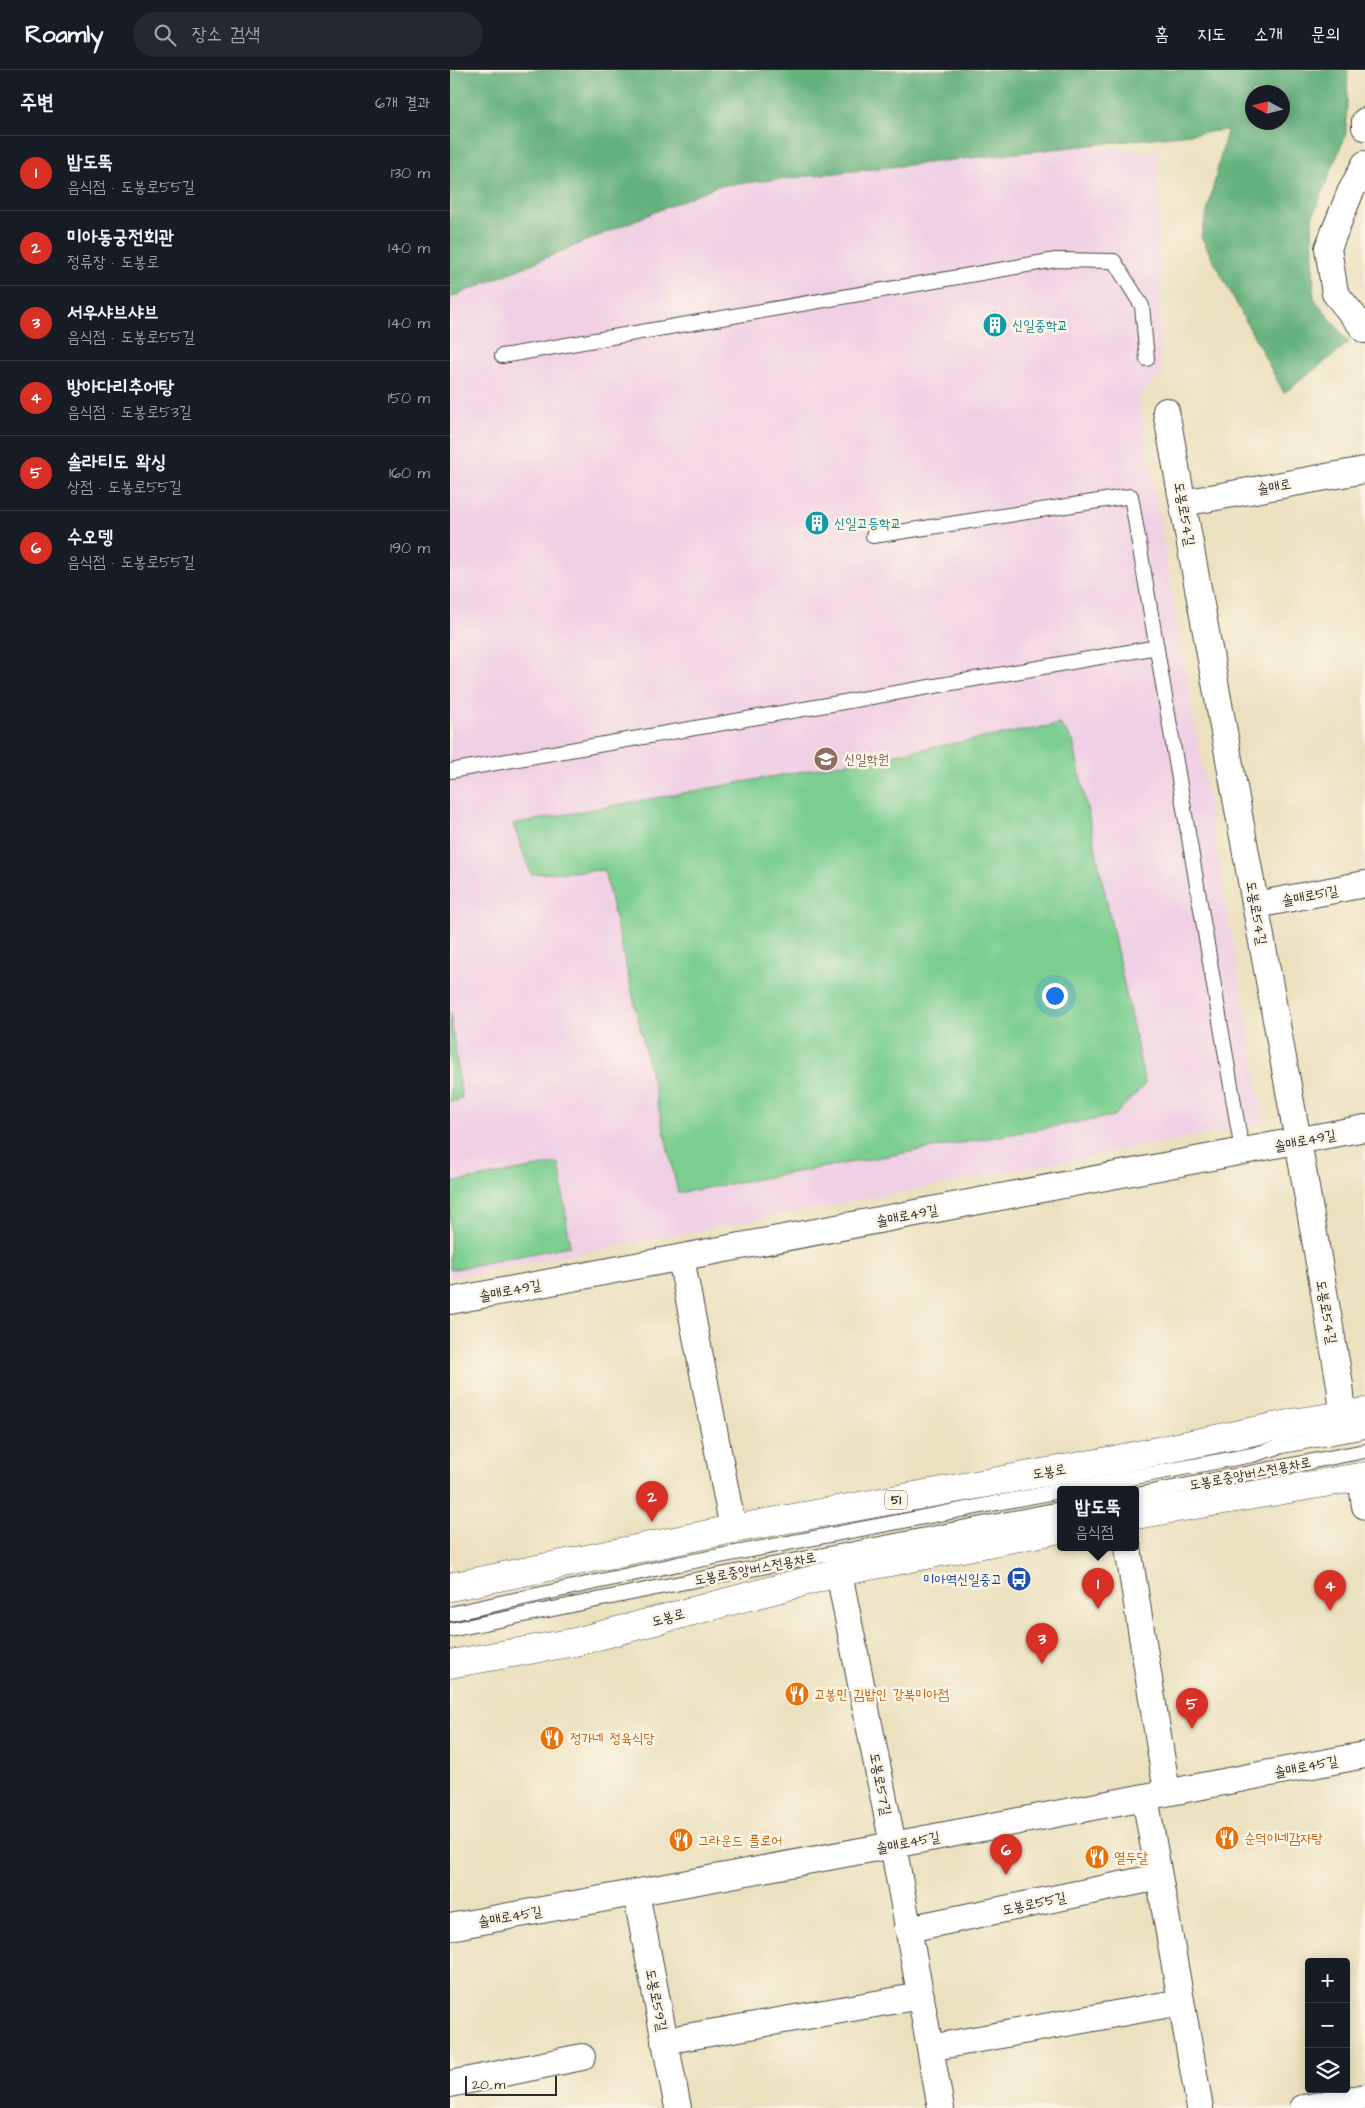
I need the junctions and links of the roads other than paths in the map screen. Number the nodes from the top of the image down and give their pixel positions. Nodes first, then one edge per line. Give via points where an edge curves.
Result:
1 (1365, 121) edge
2 (1365, 127) edge
3 (1365, 164) edge
4 (1365, 330) edge
5 (502, 356) dead end
6 (1147, 359) dead end
7 (1166, 411) dead end
8 (1365, 470) edge
9 (1183, 503) junction
10 (873, 536) dead end
11 (1157, 646) junction
12 (450, 771) edge
13 (1365, 884) edge
14 (1256, 905) junction
15 (1365, 1128) edge
16 (1298, 1141) junction
17 (1242, 1152) junction
18 (681, 1258) junction
19 (450, 1301) edge
20 (1354, 1414) edge
21 (1365, 1431) edge
22 (1364, 1468) edge
23 (1087, 1486) edge
24 (1057, 1492) edge
25 (1139, 1495) edge
26 (1365, 1506) edge
27 (1057, 1510) edge
28 (1139, 1514) edge
29 (1057, 1518) edge
30 (733, 1529) junction
31 (1057, 1530) edge
32 (947, 1531) junction
33 (886, 1542) junction
34 (1128, 1551) edge
35 (839, 1573) junction
36 (450, 1587) edge
37 (714, 1605) junction
38 (450, 1614) edge
39 (450, 1630) edge
40 (450, 1664) edge
41 (1365, 1754) edge
42 (1156, 1795) junction
43 (893, 1845) junction
44 (1159, 1877) junction
45 (636, 1892) junction
46 (450, 1927) edge
47 (908, 1929) junction
48 (921, 1996) junction
49 (1181, 2002) junction
50 (664, 2041) junction
51 (930, 2048) junction
52 (582, 2058) dead end
53 (450, 2084) edge
54 (1365, 2097) edge
55 (678, 2108) edge
56 (941, 2108) edge
57 (1200, 2108) edge
58 (1303, 2108) edge

1 - 2 street
3 - 4 street via 1328,248 1335,294
5 - 6 lane via 1056,260 1114,261 1142,306
7 - 9 street, 도봉로54길
8 - 9 street, 솔매로
9 - 14 street, 도봉로54길
10 - 11 lane via 1131,496
11 - 12 lane
11 - 17 lane
13 - 14 street, 솔매로51길
14 - 16 street, 도봉로54길
15 - 16 street, 솔매로49길
16 - 17 street, 솔매로49길
16 - 20 street, 도봉로54길 via 1340,1385
17 - 18 street, 솔매로49길
18 - 19 street, 솔매로49길
18 - 30 street
20 - 30 main road, 도봉로 / 51
21 - 23 lane
22 - 25 lane, 도봉로중앙버스전용차로
22 - 26 street
22 - 28 main road
24 - 38 lane via 678,1564
27 - 32 lane, 도봉로중앙버스전용차로
29 - 32 lane
30 - 36 main road, 도봉로 / 51
31 - 35 main road, 도봉로
32 - 33 lane, 도봉로중앙버스전용차로
33 - 37 lane via 784,1576
33 - 39 lane, 도봉로중앙버스전용차로
34 - 42 street
35 - 37 main road, 도봉로
35 - 43 street, 도봉로57길
37 - 40 main road, 도봉로 via 575,1642
41 - 42 street, 솔매로45길
42 - 43 street, 솔매로45길
42 - 44 street
43 - 45 street, 솔매로45길
43 - 47 street, 도봉로57길
44 - 47 street, 도봉로55길
44 - 49 street
45 - 46 street, 솔매로45길
45 - 50 street, 도봉로59길
47 - 48 street, 도봉로57길
48 - 50 street
48 - 51 street, 도봉로57길
49 - 51 street
49 - 57 street
50 - 55 street, 도봉로59길
51 - 56 street, 도봉로57길
52 - 53 street
54 - 58 street

